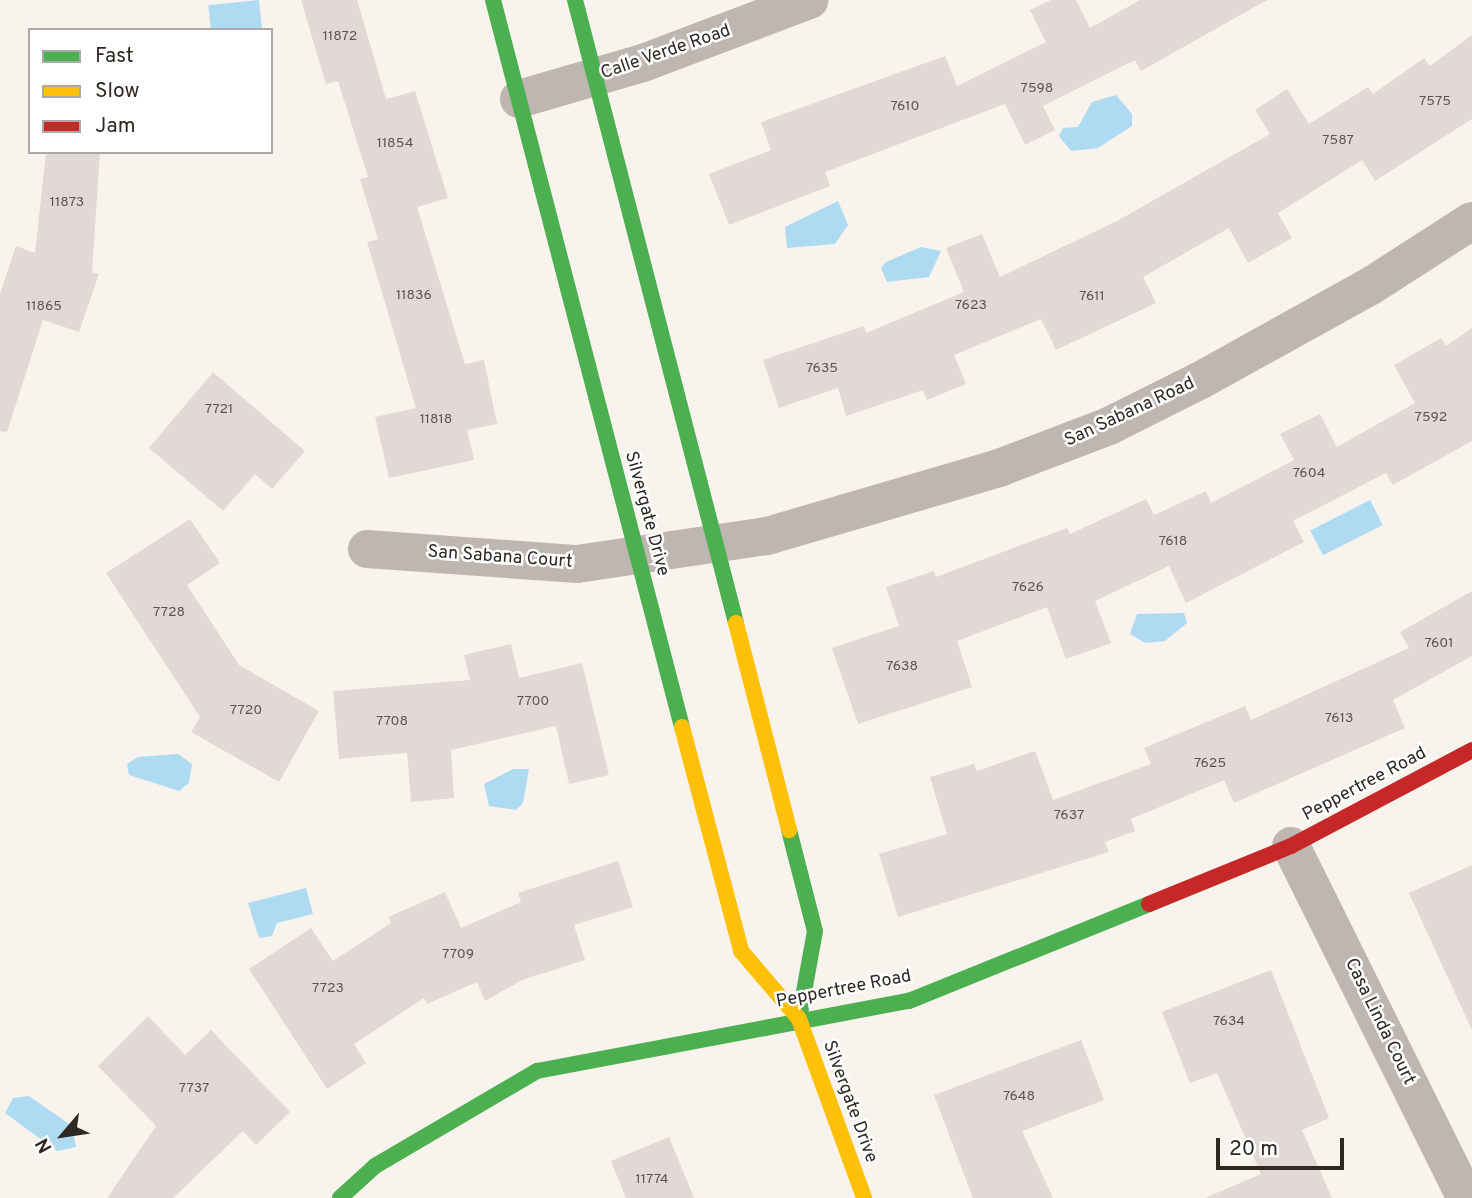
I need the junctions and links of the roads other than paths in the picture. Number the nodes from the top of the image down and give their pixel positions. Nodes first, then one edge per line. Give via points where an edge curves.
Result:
1 (493, 0) edge
2 (575, 0) edge
3 (810, 0) edge
4 (596, 77) junction
5 (519, 99) junction
6 (1472, 220) edge
7 (716, 542) junction
8 (367, 549) dead end
9 (636, 555) junction
10 (1472, 751) edge
11 (1291, 846) junction
12 (799, 1019) junction
13 (340, 1198) edge
14 (864, 1198) edge
15 (1466, 1198) edge

1 - 5 street, Silvergate Drive
2 - 4 street
3 - 4 street, Calle Verde Road
4 - 5 street, Calle Verde Road
4 - 7 street
5 - 9 street, Silvergate Drive
6 - 7 street, San Sabana Road via 1369,287 1109,426 974,476 767,536
7 - 9 street, San Sabana Court
7 - 12 street via 815,931
8 - 9 street, San Sabana Court via 577,564
9 - 12 street, Silvergate Drive via 741,951
10 - 11 street, Peppertree Road
11 - 12 street, Peppertree Road via 909,1001
11 - 15 street, Casa Linda Court
12 - 13 street, Peppertree Road via 537,1071 375,1166
12 - 14 street, Silvergate Drive

